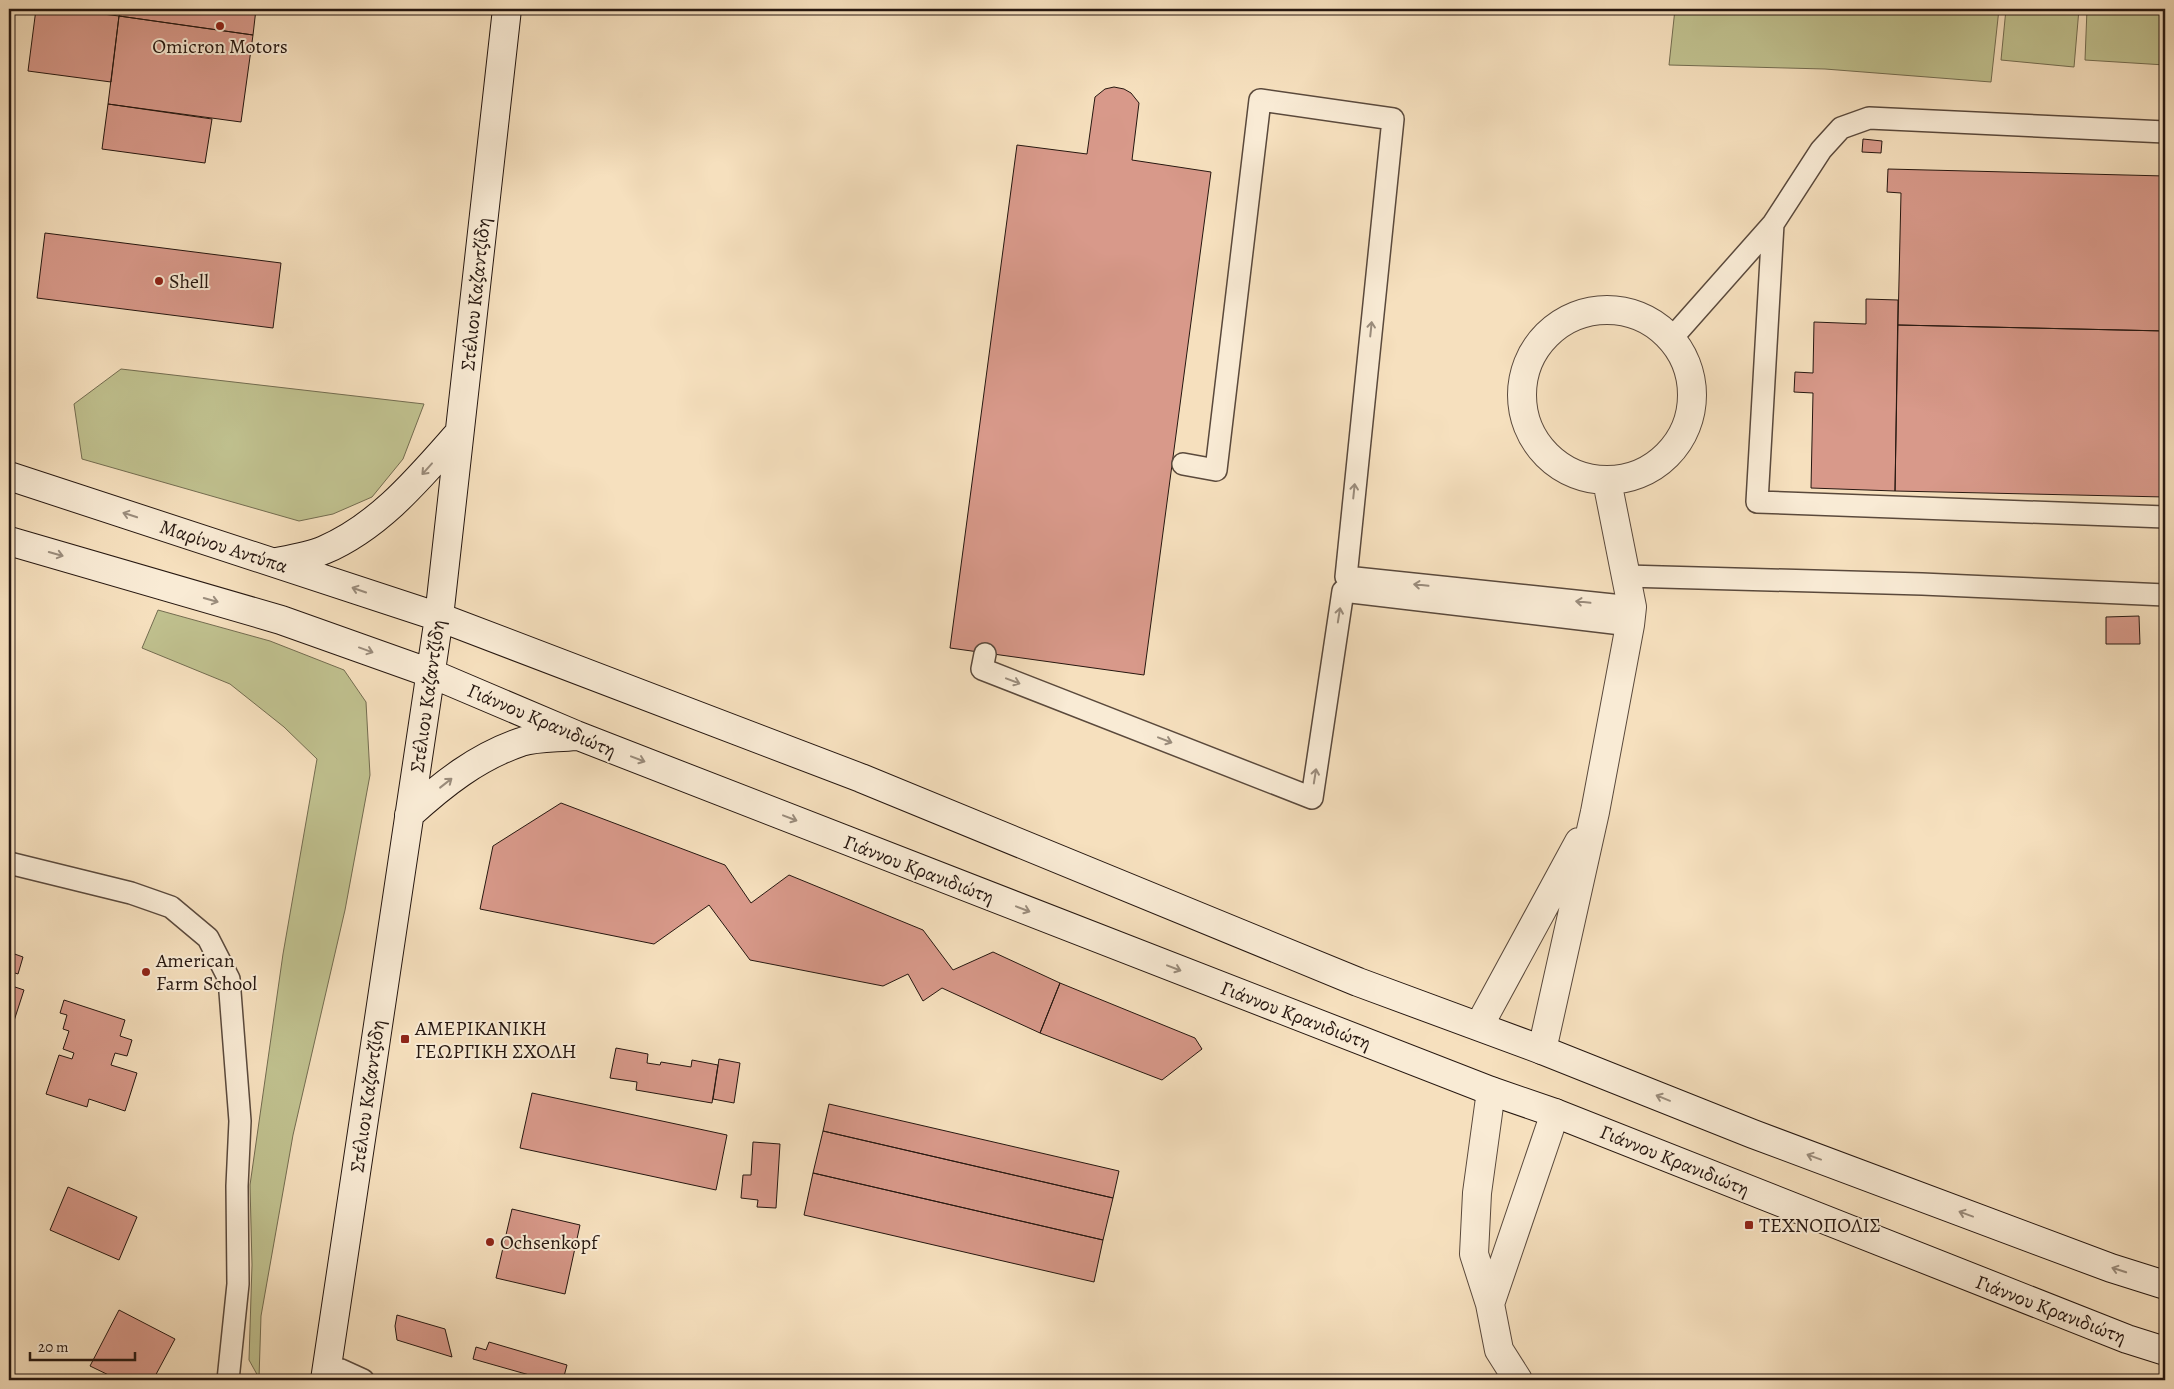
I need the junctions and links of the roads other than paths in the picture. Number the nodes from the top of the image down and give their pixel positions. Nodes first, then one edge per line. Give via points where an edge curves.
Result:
1 (507, 9) edge
2 (2165, 132) edge
3 (1773, 224) junction
4 (1672, 338) junction
5 (459, 433) junction
6 (1183, 464) dead end
7 (9, 476) edge
8 (1607, 481) junction
9 (2165, 517) edge
10 (9, 541) edge
11 (276, 562) junction
12 (1626, 576) junction
13 (2165, 596) edge
14 (1631, 616) junction
15 (439, 617) junction
16 (985, 654) dead end
17 (430, 673) junction
18 (576, 735) junction
19 (1595, 812) junction
20 (409, 815) junction
21 (9, 863) edge
22 (1479, 1026) junction
23 (1542, 1050) junction
24 (1491, 1091) junction
25 (1555, 1113) junction
26 (2165, 1285) edge
27 (1490, 1304) junction
28 (1499, 1350) junction
29 (2165, 1351) edge
30 (326, 1374) edge
31 (228, 1380) edge
32 (363, 1380) edge
33 (1501, 1380) edge
34 (1518, 1380) edge

1 - 5 street, Στέλιου Καζαντζίδη
2 - 3 lane via 1869,118 1842,128 1821,150
3 - 4 lane
3 - 9 lane via 1757,502
4 - 8 street via 1687,362 1693,389 1690,416 1679,442 1660,462 1643,472
4 - 8 street via 1649,320 1622,310 1594,310 1567,318 1544,335 1528,359 1521,387 1523,415 1534,442 1554,463 1579,476
5 -> 11 street via 415,483 358,532 324,551
5 - 15 street, Στέλιου Καζαντζίδη
14 -> 6 lane via 1346,577 1393,119 1260,100 1216,470
11 -> 7 street, Μαρίνου Αντύπα
8 - 12 street
10 -> 17 street via 282,620
15 -> 11 street, Μαρίνου Αντύπα
12 - 13 lane via 1922,584
12 - 14 street
16 -> 14 lane via 982,669 1312,798 1343,590
14 - 19 street
15 - 17 street, Στέλιου Καζαντζίδη
15 - 22 street via 861,778 1358,982
17 - 18 street, Γιάννου Κρανιδιώτη
17 - 20 street, Στέλιου Καζαντζίδη
20 -> 18 street via 445,783 474,764 522,742
18 -> 24 street, Γιάννου Κρανιδιώτη
19 - 22 street
19 - 23 street
20 - 30 street, Στέλιου Καζαντζίδη
21 - 31 lane via 131,893 171,907 208,938 229,979 240,1121 238,1284
22 - 23 street
26 -> 23 street via 2111,1268 1762,1138
24 - 25 street, Γιάννου Κρανιδιώτη
24 - 27 street via 1477,1193 1474,1254
25 - 27 street
25 - 29 street, Γιάννου Κρανιδιώτη via 2126,1339
27 - 28 street
28 - 33 street
28 - 34 street
30 - 32 lane via 341,1370

